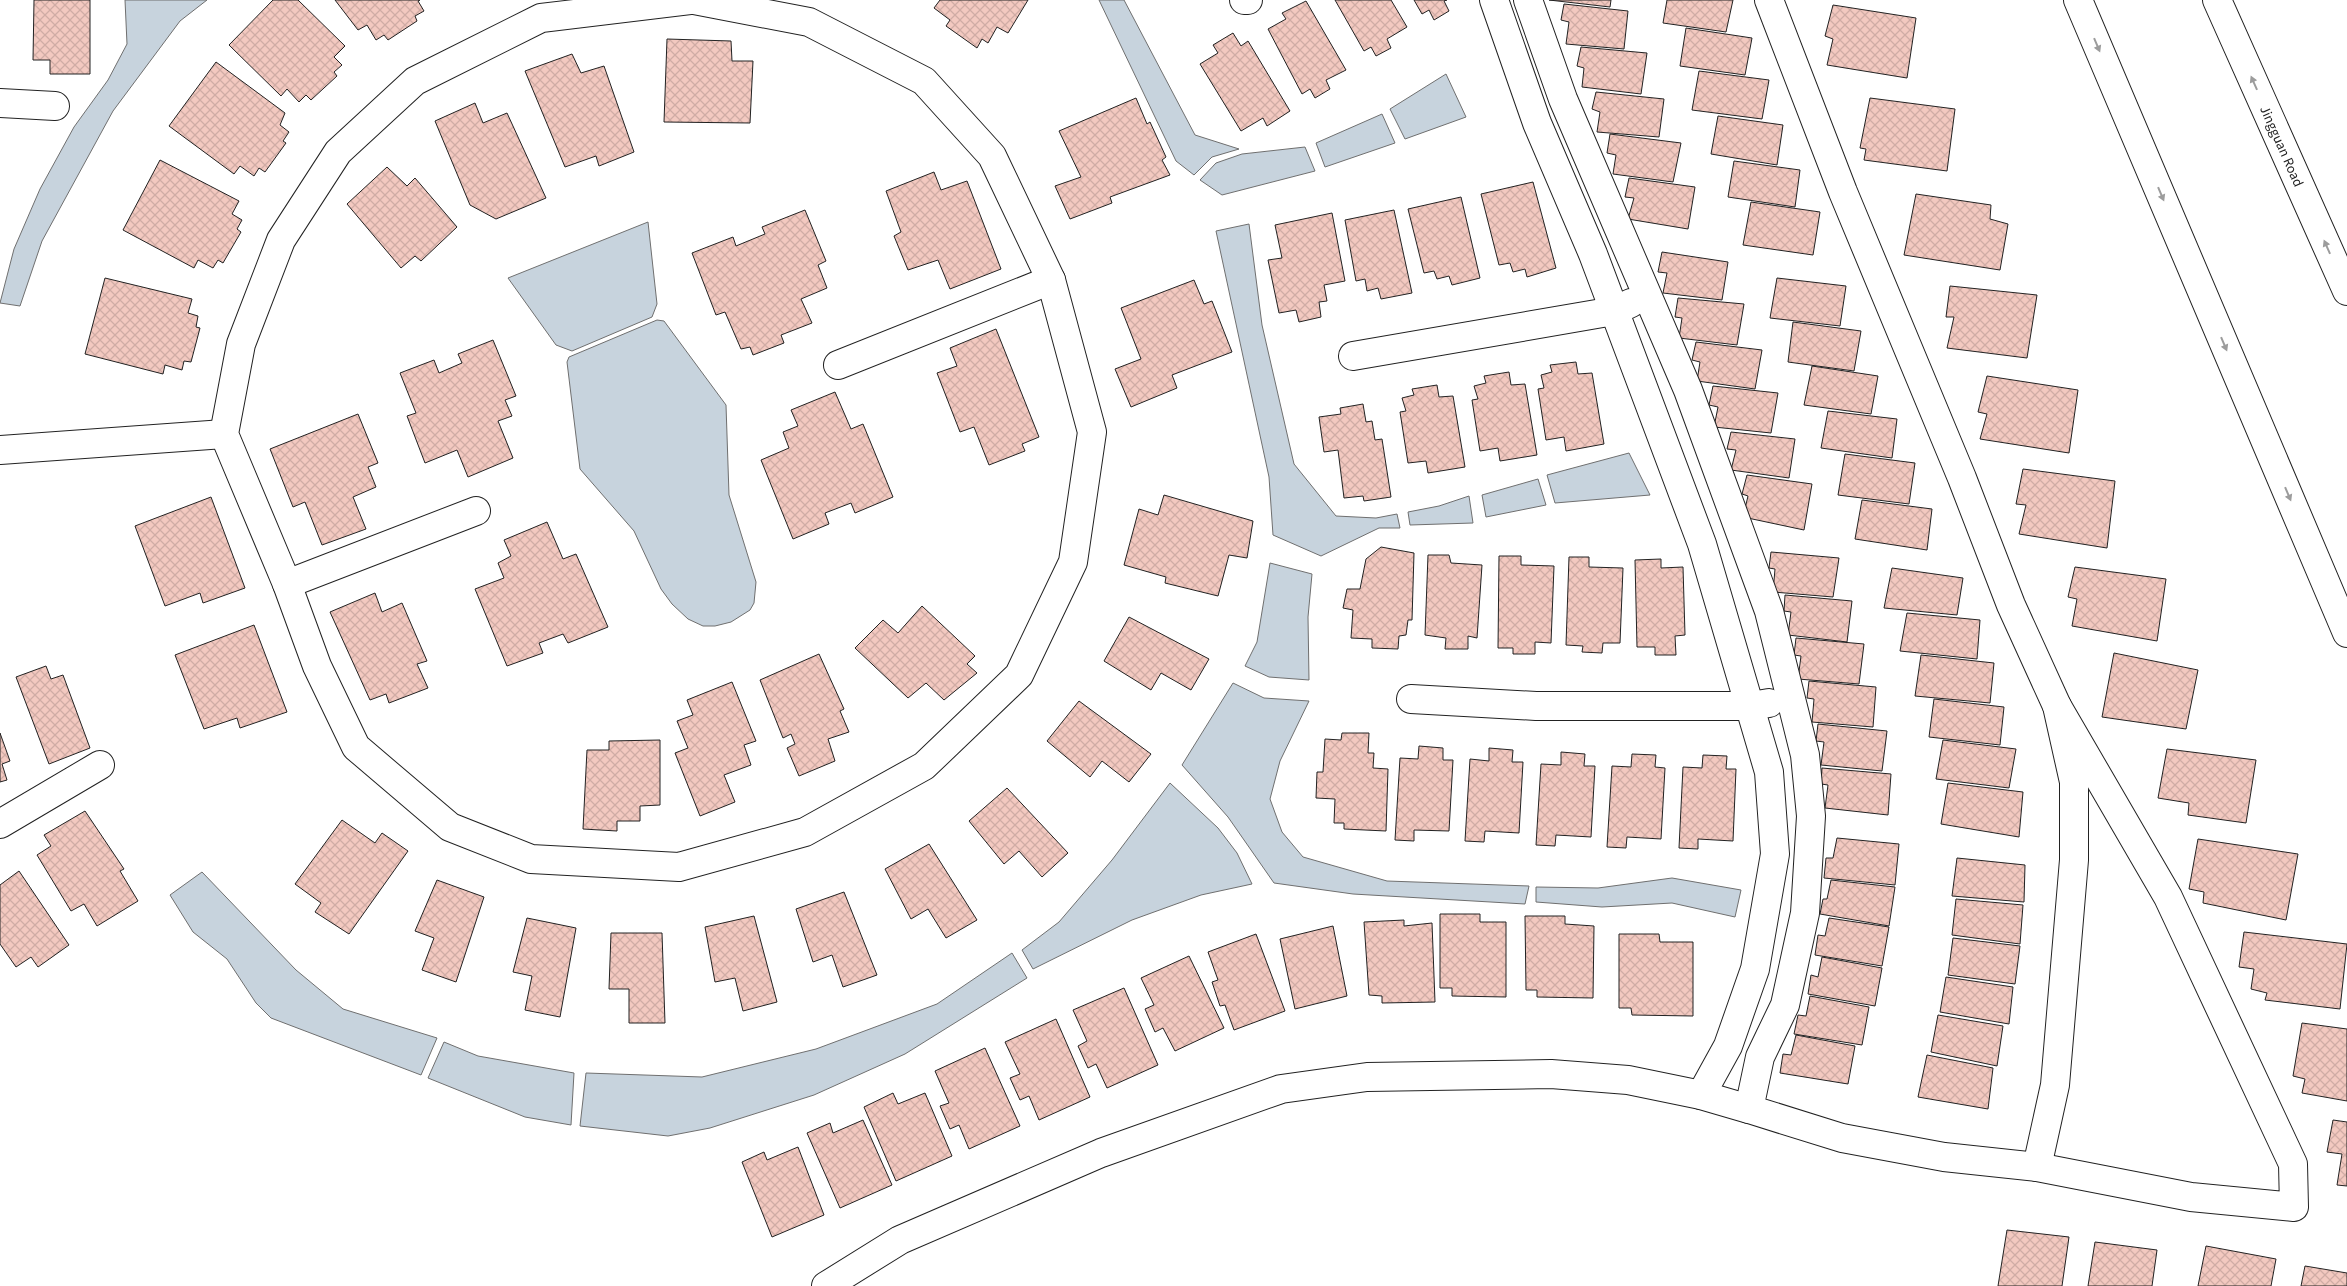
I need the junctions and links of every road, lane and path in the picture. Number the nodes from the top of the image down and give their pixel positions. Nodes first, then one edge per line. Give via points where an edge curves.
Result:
1 (692, 0) edge
2 (1494, 0) edge
3 (1528, 0) edge
4 (1769, 0) edge
5 (2078, 0) edge
6 (2217, 0) edge
7 (0, 104) edge
8 (55, 106) dead end
9 (1051, 280) junction
10 (2347, 292) edge
11 (1646, 296) junction
12 (1614, 311) junction
13 (1353, 356) dead end
14 (838, 365) dead end
15 (224, 434) junction
16 (0, 450) edge
17 (476, 511) dead end
18 (287, 584) junction
19 (2347, 633) edge
20 (1411, 699) dead end
21 (1790, 701) junction
22 (1751, 706) junction
23 (2057, 706) junction
24 (100, 765) dead end
25 (0, 824) edge
26 (1701, 1095) junction
27 (1750, 1109) junction
28 (2037, 1167) junction
29 (826, 1286) edge

1 - 9 street via 809,22 924,81 992,156
1 - 15 street via 540,18 415,81 338,152 281,240 241,344
2 - 12 street via 1537,123
3 - 11 street via 1563,99
4 - 23 street via 1843,192 2011,605
5 -> 19 street
10 -> 6 street, Jingguan Road
7 - 8 street
9 - 14 street
9 - 18 street via 1092,432 1073,562 1019,675 924,766 805,832 679,867 531,859 450,827 356,748 317,666
11 - 12 street
11 - 21 street via 1688,390 1769,611
12 - 13 street
12 - 22 street via 1702,544
15 - 16 street
15 - 18 street
17 - 18 street
20 - 22 street via 1536,706
21 - 22 street
21 - 27 street via 1805,755 1811,816 1805,913 1785,1005 1760,1057
22 - 26 street via 1769,772 1775,854 1755,969 1728,1046
23 - 28 street via 2074,782 2074,860 2055,1085
23 - 28 street via 2172,906 2293,1164 2294,1207 2191,1197
24 - 25 street
26 - 27 street
26 - 29 street via 1628,1080 1551,1074 1367,1076 1282,1089 1101,1153 900,1240
27 - 28 street via 1842,1138 1944,1157

